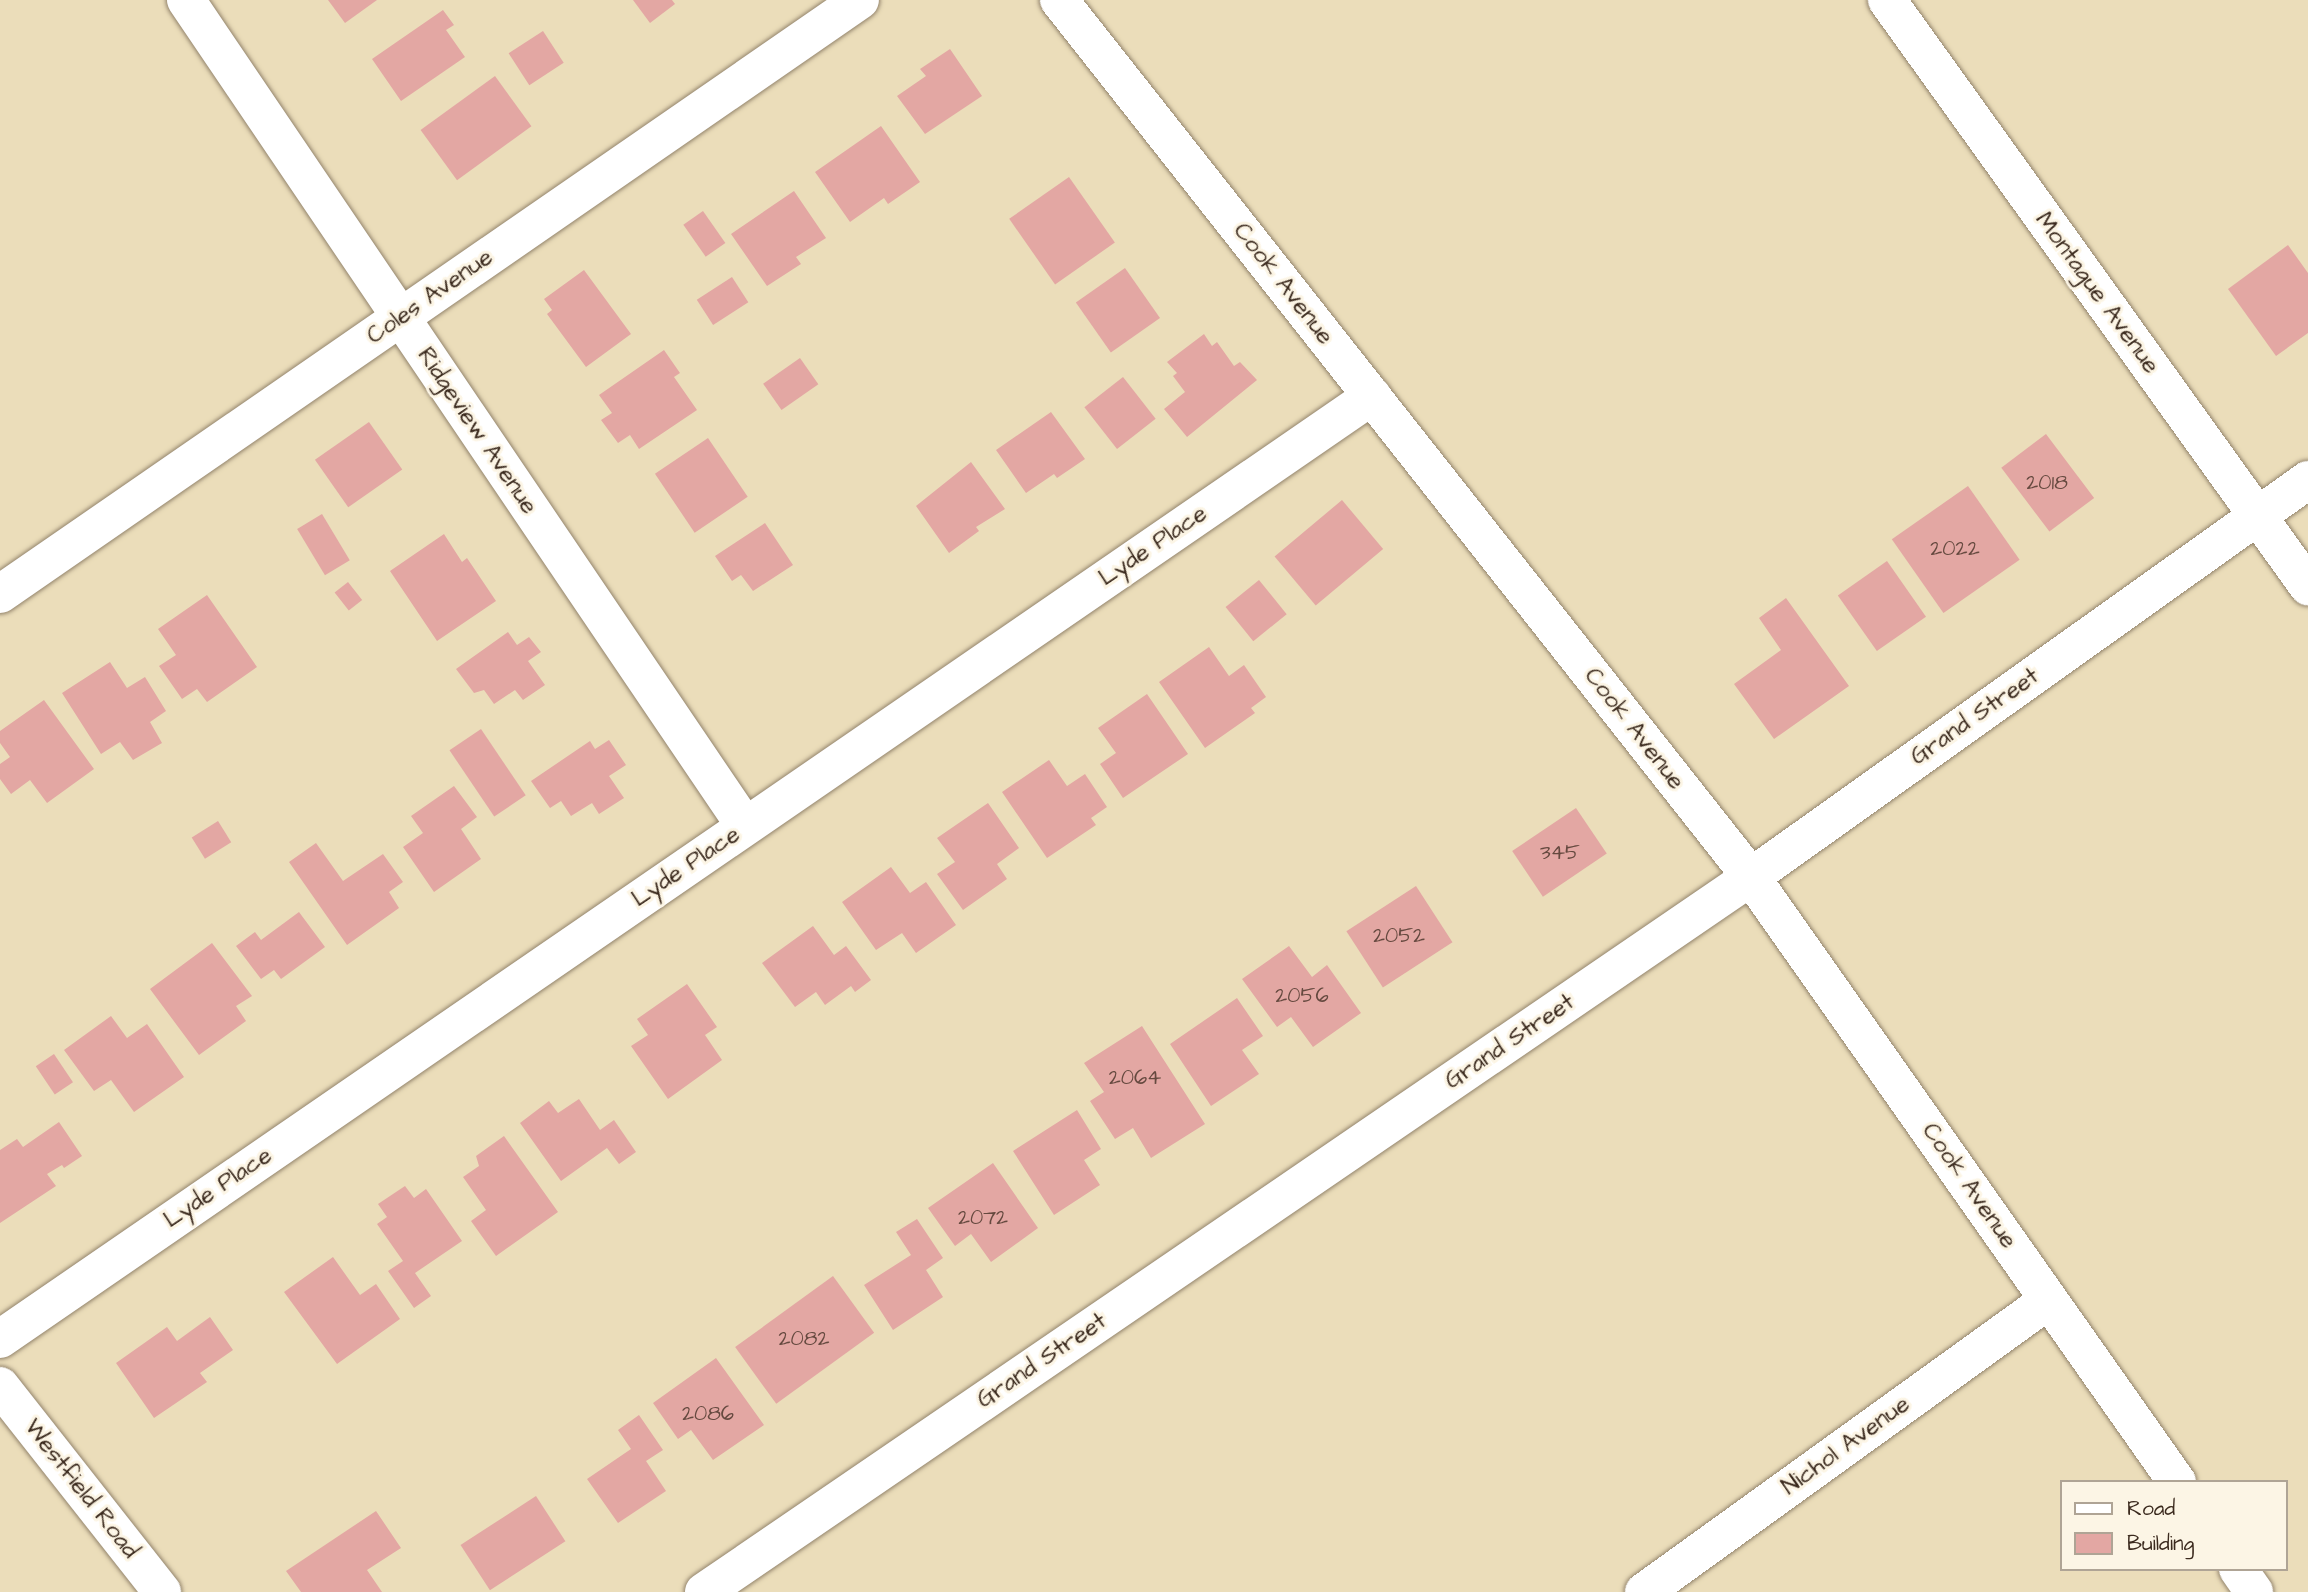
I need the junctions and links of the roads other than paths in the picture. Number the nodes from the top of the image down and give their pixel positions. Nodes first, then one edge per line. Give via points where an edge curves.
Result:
1 (186, 0) edge
2 (860, 0) edge
3 (1059, 0) edge
4 (1887, 0) edge
5 (400, 317) junction
6 (1372, 396) junction
7 (2308, 480) edge
8 (2258, 516) junction
9 (2308, 586) edge
10 (0, 594) edge
11 (745, 826) junction
12 (1751, 877) junction
13 (2049, 1300) junction
14 (0, 1339) edge
15 (0, 1386) edge
16 (2176, 1480) edge
17 (2239, 1571) edge
18 (162, 1592) edge
19 (704, 1592) edge
20 (1644, 1592) edge
21 (2254, 1592) edge

1 - 5 street, Ridgeview Avenue
2 - 5 street, Coles Avenue
3 - 6 street, Cook Avenue
4 - 8 street, Montague Avenue
5 - 10 street, Coles Avenue
5 - 11 street, Ridgeview Avenue
6 - 11 street, Lyde Place
6 - 12 street, Cook Avenue
7 - 8 street, Grand Street
8 - 9 street, Montague Avenue
8 - 12 street, Grand Street
11 - 14 street, Lyde Place
12 - 13 street, Cook Avenue
12 - 19 street, Grand Street
13 - 16 street, Cook Avenue
13 - 20 street, Nichol Avenue
15 - 18 street, Westfield Road
17 - 21 street

